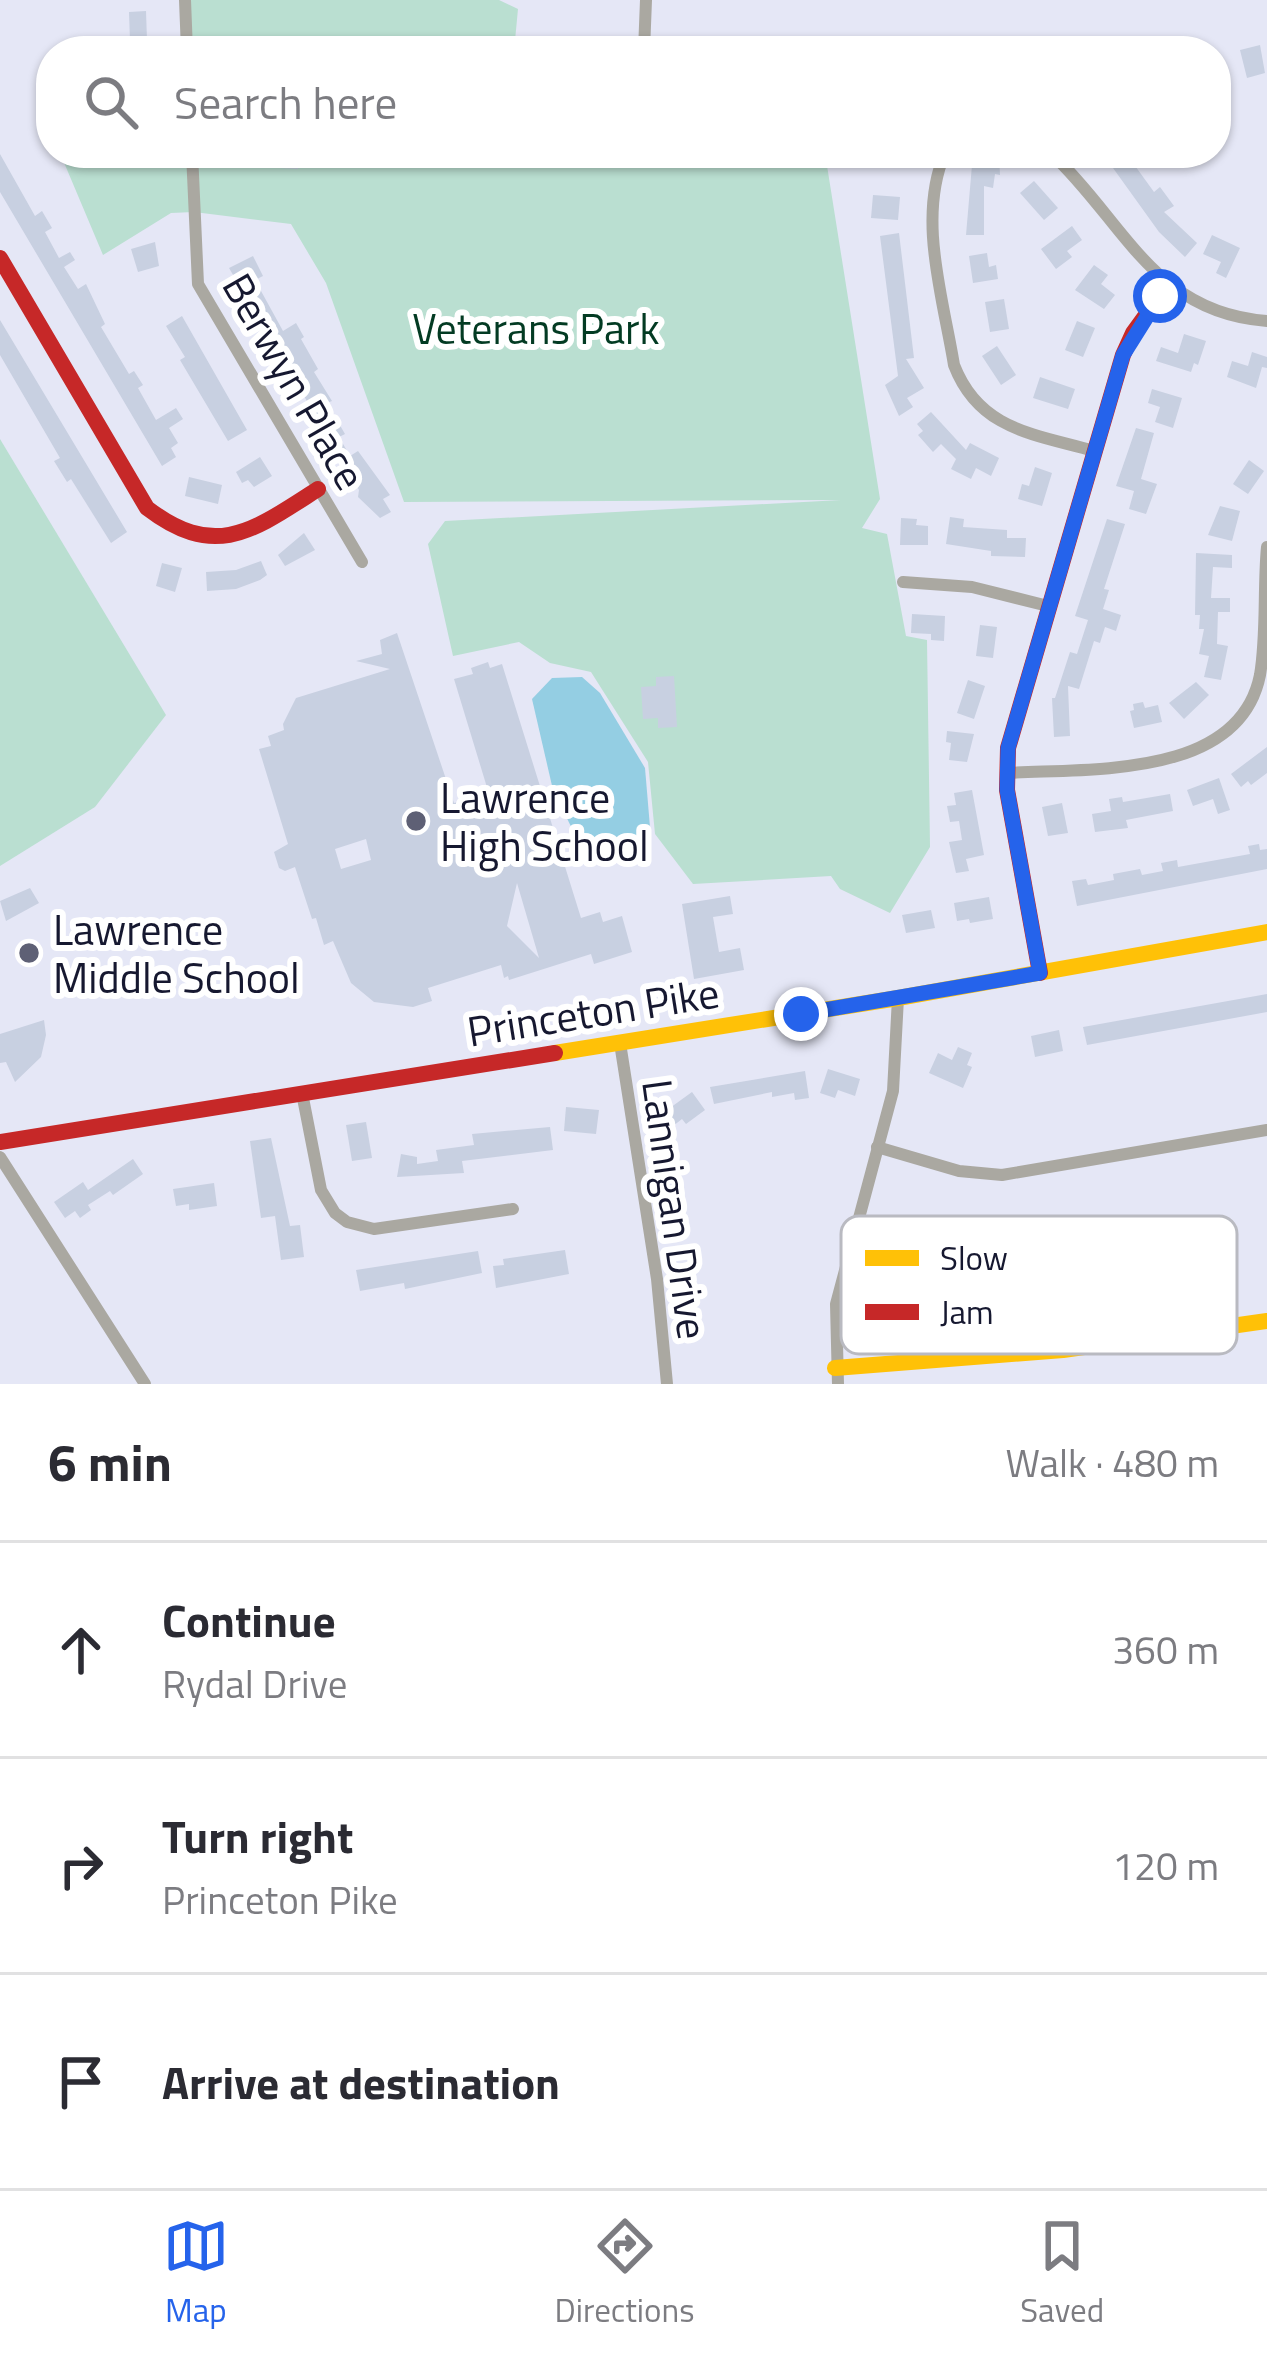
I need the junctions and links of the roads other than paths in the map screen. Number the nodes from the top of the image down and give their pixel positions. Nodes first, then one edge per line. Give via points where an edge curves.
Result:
1 (184, 0) edge
2 (646, 0) edge
3 (186, 36) edge
4 (645, 36) edge
5 (193, 168) edge
6 (942, 168) edge
7 (1065, 168) edge
8 (0, 257) edge
9 (1168, 284) junction
10 (1267, 321) edge
11 (1094, 451) junction
12 (318, 489) junction
13 (1267, 547) edge
14 (362, 562) dead end
15 (903, 582) dead end
16 (1048, 606) junction
17 (1006, 773) junction
18 (1267, 932) edge
19 (1040, 973) junction
20 (898, 998) junction
21 (620, 1042) junction
22 (302, 1094) junction
23 (1267, 1130) edge
24 (0, 1142) edge
25 (877, 1147) junction
26 (0, 1156) edge
27 (513, 1209) dead end
28 (858, 1216) edge
29 (841, 1275) edge
30 (1267, 1321) edge
31 (1237, 1325) edge
32 (1028, 1354) edge
33 (837, 1376) edge
34 (146, 1384) edge
35 (667, 1384) edge

1 - 3 street
2 - 4 street
5 - 12 street, Berwyn Place via 198,284
6 - 11 street via 932,211 960,382 996,420
7 - 9 street
8 - 12 street via 161,520 190,536 223,539
9 - 10 street via 1212,309
9 - 11 street via 1123,355
11 - 16 street
12 - 14 street, Berwyn Place
13 - 17 street via 1259,676 1249,706 1225,734 1157,761
15 - 16 street via 972,587
16 - 17 street
17 - 19 street
18 - 19 street, Princeton Pike
19 - 20 street, Princeton Pike
20 - 21 street, Princeton Pike
20 - 25 street via 895,1080
21 - 22 street, Princeton Pike
21 - 35 street, Lannigan Drive
22 - 24 street, Princeton Pike
22 - 27 street via 321,1190 347,1222 374,1229
23 - 25 street via 1002,1175 959,1172
25 - 28 street
26 - 34 street
29 - 33 street
30 - 31 street
32 - 33 street

